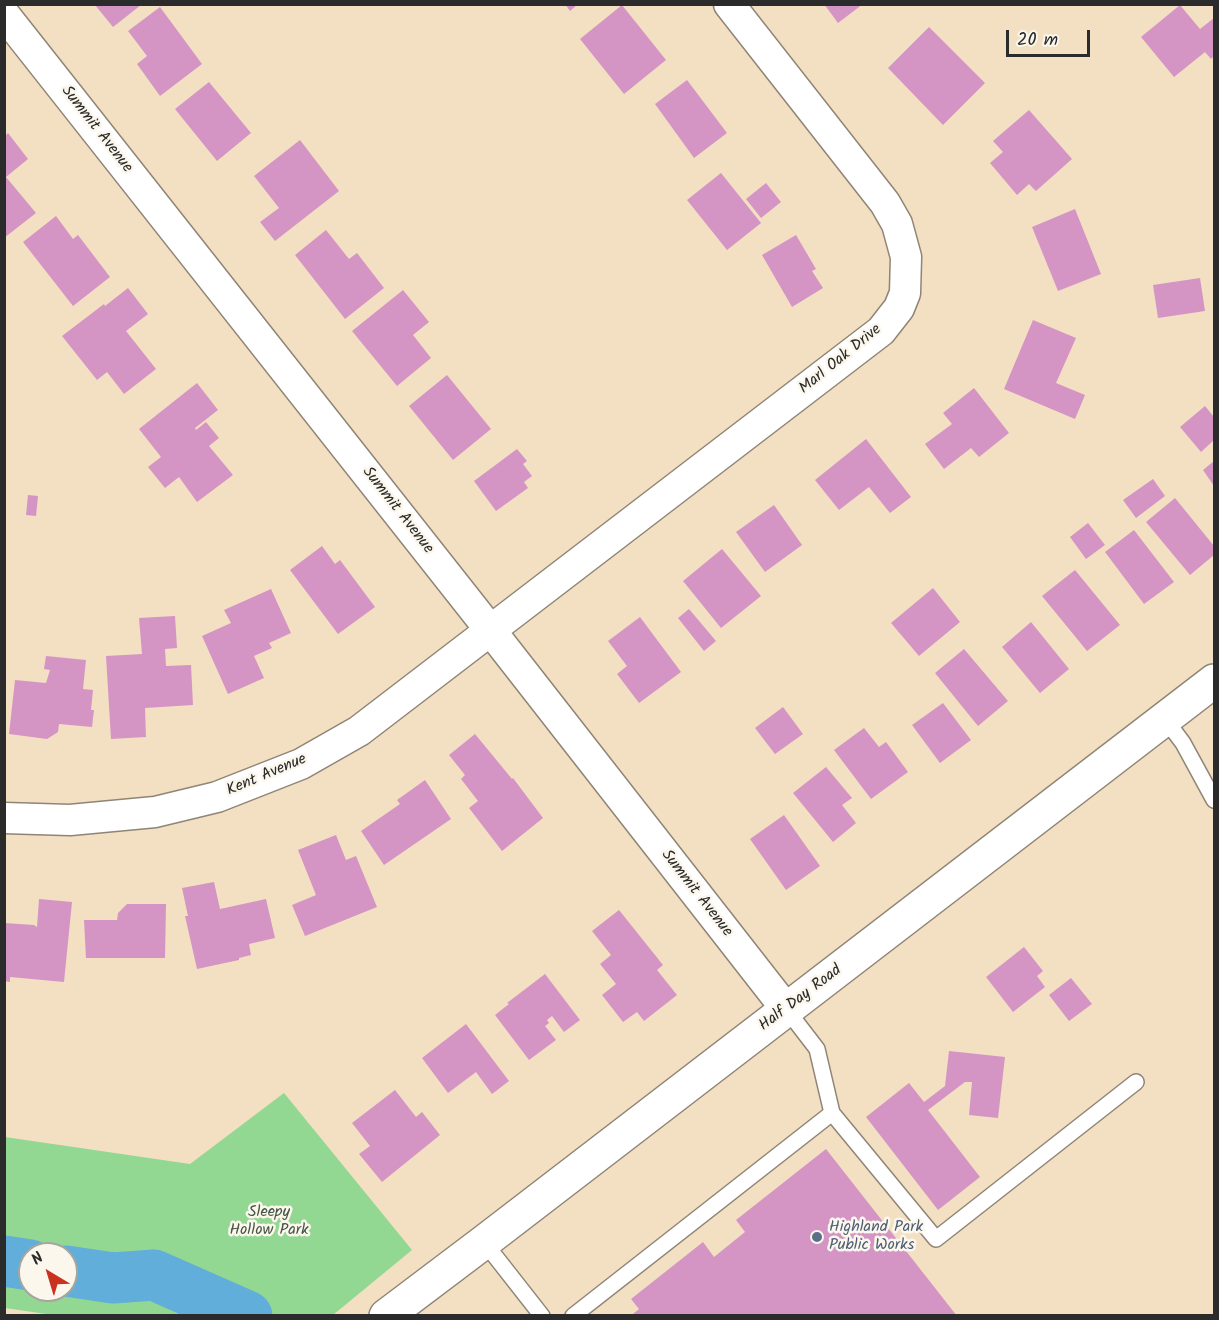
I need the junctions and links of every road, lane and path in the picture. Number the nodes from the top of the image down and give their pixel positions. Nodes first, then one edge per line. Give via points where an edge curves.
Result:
1 (729, 4) edge
2 (4, 14) edge
3 (491, 631) junction
4 (1215, 681) edge
5 (1165, 719) junction
6 (1215, 800) edge
7 (4, 818) edge
8 (787, 1010) junction
9 (1136, 1082) dead end
10 (832, 1113) junction
11 (484, 1242) junction
12 (386, 1315) edge
13 (542, 1316) edge
14 (573, 1316) edge

1 - 3 street, Marl Oak Drive via 885,203 897,224 906,257 905,293 881,331
2 - 3 street, Summit Avenue
3 - 7 street, Kent Avenue via 359,731 301,764 217,796 155,812 70,820
3 - 8 street, Summit Avenue
4 - 5 main road, Half Day Road
5 - 6 lane
5 - 8 main road, Half Day Road
8 - 10 lane via 817,1049
8 - 11 main road, Half Day Road
9 - 10 lane via 936,1239
10 - 14 lane
11 - 12 main road, Half Day Road
11 - 13 lane

